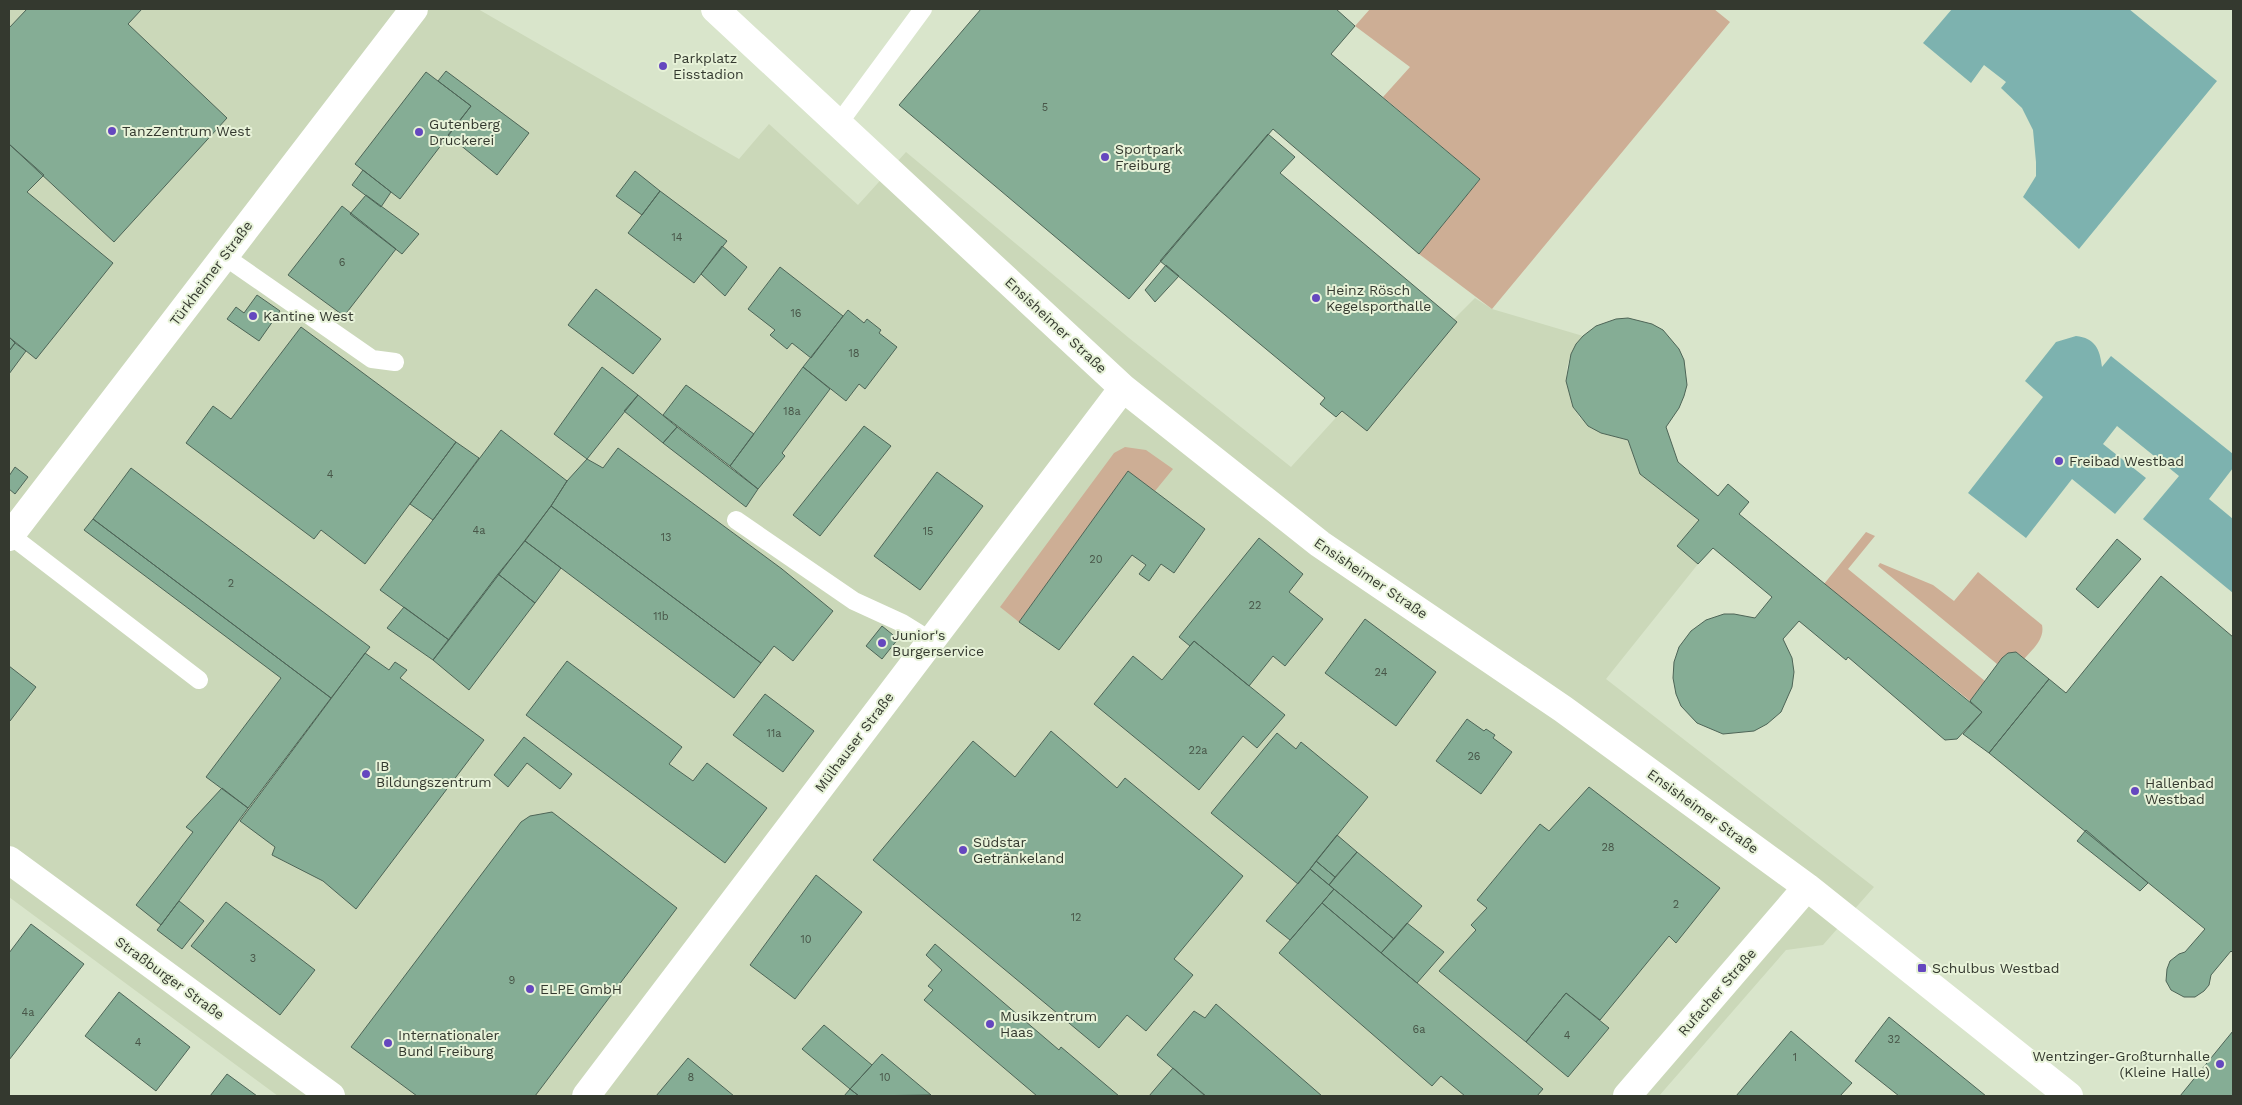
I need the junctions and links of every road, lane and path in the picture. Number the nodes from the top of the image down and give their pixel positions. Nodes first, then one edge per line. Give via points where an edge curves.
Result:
1 (414, 9) edge
2 (715, 9) edge
3 (923, 9) edge
4 (839, 123) junction
5 (224, 256) junction
6 (395, 362) dead end
7 (1123, 388) junction
8 (736, 520) dead end
9 (10, 536) edge
10 (931, 641) junction
11 (199, 680) dead end
12 (9, 860) edge
13 (1807, 887) junction
14 (331, 1096) edge
15 (586, 1096) edge
16 (1628, 1096) edge
17 (2069, 1096) edge

1 - 5 street, Türkheimer Straße
2 - 4 street, Ensisheimer Straße
3 - 4 lane
4 - 7 street, Ensisheimer Straße
5 - 6 lane via 372,359
5 - 9 street, Türkheimer Straße
7 - 10 street, Mülhauser Straße
7 - 13 street, Ensisheimer Straße via 1320,544 1564,709
8 - 10 lane via 854,601 902,623
9 - 11 lane
10 - 15 street, Mülhauser Straße
12 - 14 street, Straßburger Straße
13 - 16 street, Rufacher Straße
13 - 17 street, Ensisheimer Straße

